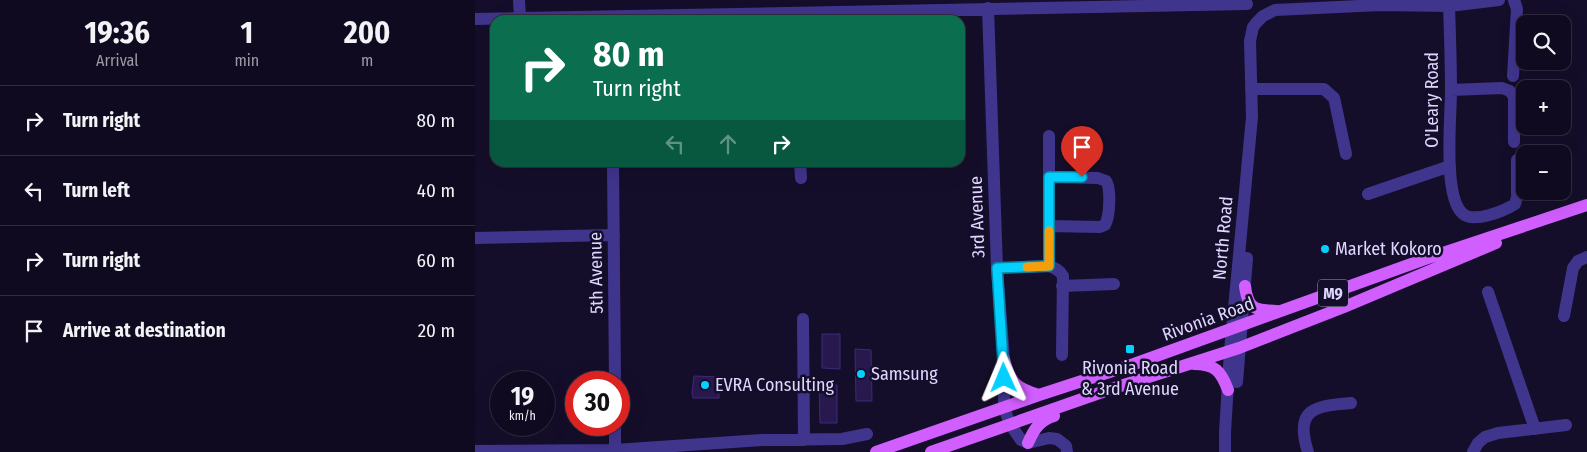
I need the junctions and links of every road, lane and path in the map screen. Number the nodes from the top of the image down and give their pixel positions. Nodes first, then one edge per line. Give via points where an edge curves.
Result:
1 (519, 0) edge
2 (1499, 0) edge
3 (1514, 0) edge
4 (1214, 2) edge
5 (1470, 2) edge
6 (1112, 3) edge
7 (1381, 3) edge
8 (1247, 4) dead end
9 (831, 6) edge
10 (1449, 6) junction
11 (988, 8) junction
12 (520, 15) edge
13 (802, 15) edge
14 (475, 19) edge
15 (490, 19) edge
16 (1513, 76) dead end
17 (1251, 89) junction
18 (1451, 90) junction
19 (1251, 117) junction
20 (1049, 136) dead end
21 (1514, 142) dead end
22 (1346, 154) dead end
23 (1450, 166) junction
24 (613, 167) edge
25 (800, 167) edge
26 (1049, 177) junction
27 (801, 178) dead end
28 (1369, 194) dead end
29 (1517, 200) edge
30 (1587, 205) edge
31 (1552, 217) junction
32 (1049, 226) junction
33 (613, 235) junction
34 (475, 238) edge
35 (1587, 257) edge
36 (1049, 266) junction
37 (997, 268) junction
38 (1114, 284) dead end
39 (1062, 286) junction
40 (1245, 286) junction
41 (1488, 292) dead end
42 (1283, 311) junction
43 (1564, 316) dead end
44 (803, 318) dead end
45 (1236, 327) junction
46 (1235, 349) junction
47 (1062, 355) dead end
48 (1003, 359) junction
49 (1191, 364) junction
50 (615, 371) edge
51 (1108, 390) junction
52 (1228, 390) junction
53 (1039, 394) junction
54 (1351, 403) dead end
55 (1004, 408) junction
56 (1010, 424) junction
57 (1567, 426) dead end
58 (1535, 429) junction
59 (867, 434) dead end
60 (615, 436) edge
61 (762, 440) junction
62 (804, 440) junction
63 (1028, 443) junction
64 (703, 445) junction
65 (615, 450) junction
66 (475, 451) edge
67 (722, 452) edge
68 (769, 452) edge
69 (876, 452) edge
70 (931, 452) edge
71 (1067, 452) edge
72 (1225, 452) edge
73 (1234, 452) edge
74 (1308, 452) edge
75 (1473, 452) edge

1 - 12 street
2 - 5 street
3 - 16 street via 1517,9
4 - 6 street
4 - 8 street
5 - 10 street
6 - 11 street
7 - 10 street
7 - 17 street, North Road via 1275,10 1263,16 1253,27 1250,41
9 - 11 street
9 - 13 street
10 - 18 street, O'Leary Road
11 - 37 street, 3rd Avenue
14 - 15 street
17 - 19 street, North Road
17 - 22 street via 1324,89 1334,98
18 - 21 street via 1510,90 1514,97
18 - 23 street, O'Leary Road
19 - 40 street, North Road via 1255,136
19 - 45 street, North Road
20 - 26 street
23 - 28 street
23 - 29 street, O'Leary Road via 1455,202 1461,213 1469,218 1509,208
24 - 33 street, 5th Avenue
25 - 27 street
26 - 32 street
26 - 32 street via 1098,178 1106,181 1109,188 1105,225
30 - 31 main road, Rivonia Road / M9
31 - 42 main road, Rivonia Road / M9
31 - 46 main road, Rivonia Road / M9 via 1379,292
32 - 36 street
33 - 34 street
33 - 50 street, 5th Avenue
35 - 43 street via 1573,268
36 - 37 street
36 - 39 street via 1061,272
37 - 48 street, 3rd Avenue
38 - 39 street
39 - 47 street
40 - 42 main road via 1253,307
40 - 45 street, North Road
41 - 58 street
42 - 45 main road, Rivonia Road / M9
44 - 62 street
45 - 46 street, North Road
45 - 53 main road, Rivonia Road / M9
46 - 49 main road, Rivonia Road / M9
46 - 52 street, North Road
46 - 73 street, North Road
48 - 53 main road via 1013,383
48 - 55 street, 3rd Avenue
49 - 51 main road, Rivonia Road / M9
49 - 52 main road via 1205,364 1219,371
51 - 56 main road, Rivonia Road / M9
51 - 63 main road via 1096,401 1043,420
52 - 72 street, North Road
53 - 55 main road, Rivonia Road / M9
54 - 74 street via 1319,407 1308,414 1303,430
55 - 56 street, 3rd Avenue
55 - 69 main road, Rivonia Road / M9
56 - 63 street via 1019,438
56 - 70 main road, Rivonia Road / M9
57 - 58 street
58 - 75 street via 1485,437
59 - 62 street via 841,439
60 - 65 street
61 - 62 street
61 - 64 street
61 - 68 street
63 - 71 street via 1057,438 1066,446
64 - 65 street
64 - 67 street
65 - 66 street

